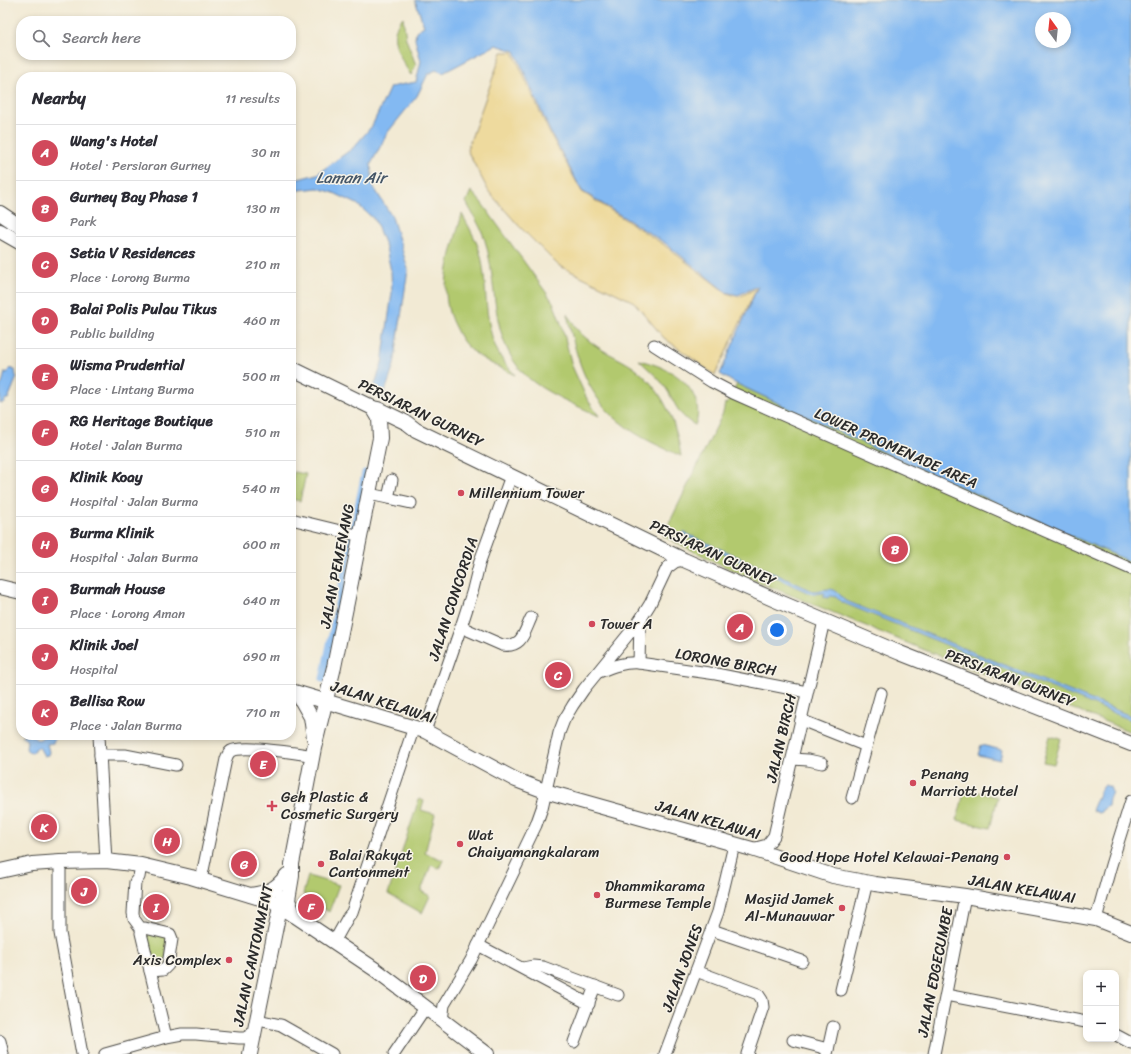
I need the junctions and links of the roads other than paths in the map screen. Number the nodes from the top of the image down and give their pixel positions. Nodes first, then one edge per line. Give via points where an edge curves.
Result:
1 (0, 213) edge
2 (16, 224) edge
3 (16, 226) edge
4 (3, 233) edge
5 (16, 240) edge
6 (654, 345) dead end
7 (296, 370) edge
8 (373, 408) junction
9 (416, 430) junction
10 (380, 438) junction
11 (510, 476) junction
12 (392, 480) dead end
13 (369, 494) junction
14 (388, 498) junction
15 (411, 503) dead end
16 (296, 520) edge
17 (354, 535) junction
18 (684, 560) junction
19 (1131, 569) edge
20 (0, 587) edge
21 (16, 591) edge
22 (531, 618) dead end
23 (640, 620) junction
24 (824, 621) junction
25 (461, 627) junction
26 (639, 663) junction
27 (597, 673) junction
28 (807, 692) junction
29 (296, 693) edge
30 (881, 693) dead end
31 (296, 695) edge
32 (326, 701) junction
33 (801, 720) junction
34 (420, 729) junction
35 (99, 740) edge
36 (1131, 744) edge
37 (866, 746) junction
38 (314, 752) junction
39 (100, 755) junction
40 (792, 759) junction
41 (822, 763) dead end
42 (176, 765) dead end
43 (545, 791) junction
44 (852, 798) dead end
45 (1131, 801) edge
46 (734, 845) junction
47 (752, 849) junction
48 (106, 861) junction
49 (60, 862) junction
50 (141, 864) junction
51 (290, 870) junction
52 (0, 871) edge
53 (201, 880) junction
54 (867, 882) junction
55 (250, 895) junction
56 (965, 896) junction
57 (279, 905) junction
58 (294, 914) junction
59 (1096, 919) junction
60 (142, 930) junction
61 (712, 930) junction
62 (1131, 933) edge
63 (334, 942) junction
64 (478, 945) junction
65 (802, 962) dead end
66 (523, 968) junction
67 (150, 971) junction
68 (696, 971) junction
69 (595, 986) junction
70 (841, 990) dead end
71 (618, 995) dead end
72 (946, 995) junction
73 (589, 1004) junction
74 (425, 1008) junction
75 (442, 1021) junction
76 (1083, 1021) edge
77 (256, 1026) junction
78 (833, 1027) dead end
79 (166, 1037) junction
80 (1119, 1037) edge
81 (226, 1038) junction
82 (793, 1040) dead end
83 (0, 1041) edge
84 (574, 1042) dead end
85 (1131, 1043) edge
86 (130, 1050) edge
87 (827, 1052) edge
88 (3, 1054) edge
89 (82, 1054) edge
90 (105, 1054) edge
91 (249, 1054) edge
92 (332, 1054) edge
93 (394, 1054) edge
94 (486, 1054) edge
95 (665, 1054) edge
96 (747, 1054) edge
97 (934, 1054) edge

1 - 2 main road
3 - 4 main road
4 - 5 main road
6 - 19 street, LOWER PROMENADE AREA via 732,393
7 - 8 main road, PERSIARAN GURNEY
8 - 9 main road, PERSIARAN GURNEY via 407,423
8 - 10 main road, JALAN PEMENANG via 379,418
9 - 10 main road via 392,427
9 - 11 main road, PERSIARAN GURNEY
10 - 13 main road, JALAN PEMENANG
11 - 18 main road, PERSIARAN GURNEY
11 - 25 street, JALAN CONCORDIA via 480,561
12 - 14 street
13 - 14 street
13 - 17 main road, JALAN PEMENANG
14 - 15 street
16 - 17 street
17 - 32 main road, JALAN PEMENANG
18 - 23 street via 666,568
18 - 24 main road, PERSIARAN GURNEY
20 - 21 main road
22 - 25 street via 522,638 509,646
23 - 26 street
23 - 27 street
24 - 28 street, JALAN BIRCH
24 - 36 main road, PERSIARAN GURNEY
25 - 34 street, JALAN CONCORDIA
26 - 27 street, LORONG BIRCH via 614,665
26 - 28 street, LORONG BIRCH via 716,674
27 - 43 street via 573,705 559,733
28 - 33 street, JALAN BIRCH
29 - 32 main road, JALAN KELAWAI
30 - 37 street
31 - 38 main road via 311,717
32 - 34 main road, JALAN KELAWAI
32 - 38 main road, JALAN CANTONMENT
33 - 37 street
33 - 40 street, JALAN BIRCH
34 - 43 main road, JALAN KELAWAI via 516,780
34 - 63 street, JALAN CONCORDIA via 352,912
35 - 39 street
37 - 44 street
38 - 51 main road, JALAN CANTONMENT
38 - 53 street via 236,749 228,753
39 - 42 street via 125,755
39 - 48 street
40 - 41 street
40 - 47 street, JALAN BIRCH via 774,836 766,845
43 - 46 main road, JALAN KELAWAI
43 - 64 street via 536,825
45 - 59 street
46 - 47 main road, JALAN KELAWAI
46 - 61 street, JALAN JONES
47 - 54 main road, JALAN KELAWAI via 833,876
48 - 49 main road
48 - 50 main road
49 - 52 main road via 32,864
49 - 89 street via 60,938
50 - 53 main road
50 - 60 street via 135,882 133,913
51 - 55 main road via 274,889
51 - 57 main road, JALAN CANTONMENT
51 - 58 main road, JALAN CANTONMENT via 292,876 288,900
53 - 55 main road
54 - 56 main road, JALAN KELAWAI
54 - 70 street
55 - 57 main road
56 - 59 main road, JALAN KELAWAI
56 - 72 street, JALAN EDGECUMBE
57 - 58 main road
57 - 77 main road, JALAN CANTONMENT
58 - 63 main road
59 - 62 main road, JALAN KELAWAI
60 - 67 street
60 - 67 street via 145,928 164,932 170,934 172,939 168,965 163,970
61 - 65 street
61 - 68 street, JALAN JONES
63 - 74 main road
64 - 66 street
64 - 75 street via 444,1005
66 - 69 street via 543,967
66 - 73 street
67 - 79 street
68 - 95 street, JALAN JONES
68 - 96 street via 761,996 763,1007
69 - 71 street
69 - 73 street
72 - 76 street
72 - 97 street, JALAN EDGECUMBE
73 - 84 street
74 - 75 main road
74 - 93 street
75 - 94 main road
77 - 81 street via 245,1038
77 - 91 main road, JALAN CANTONMENT
77 - 92 street via 274,1022
78 - 87 street
79 - 81 street via 196,1034
79 - 86 street
80 - 85 street
81 - 91 street via 238,1042
82 - 87 street
83 - 88 street
86 - 90 street

